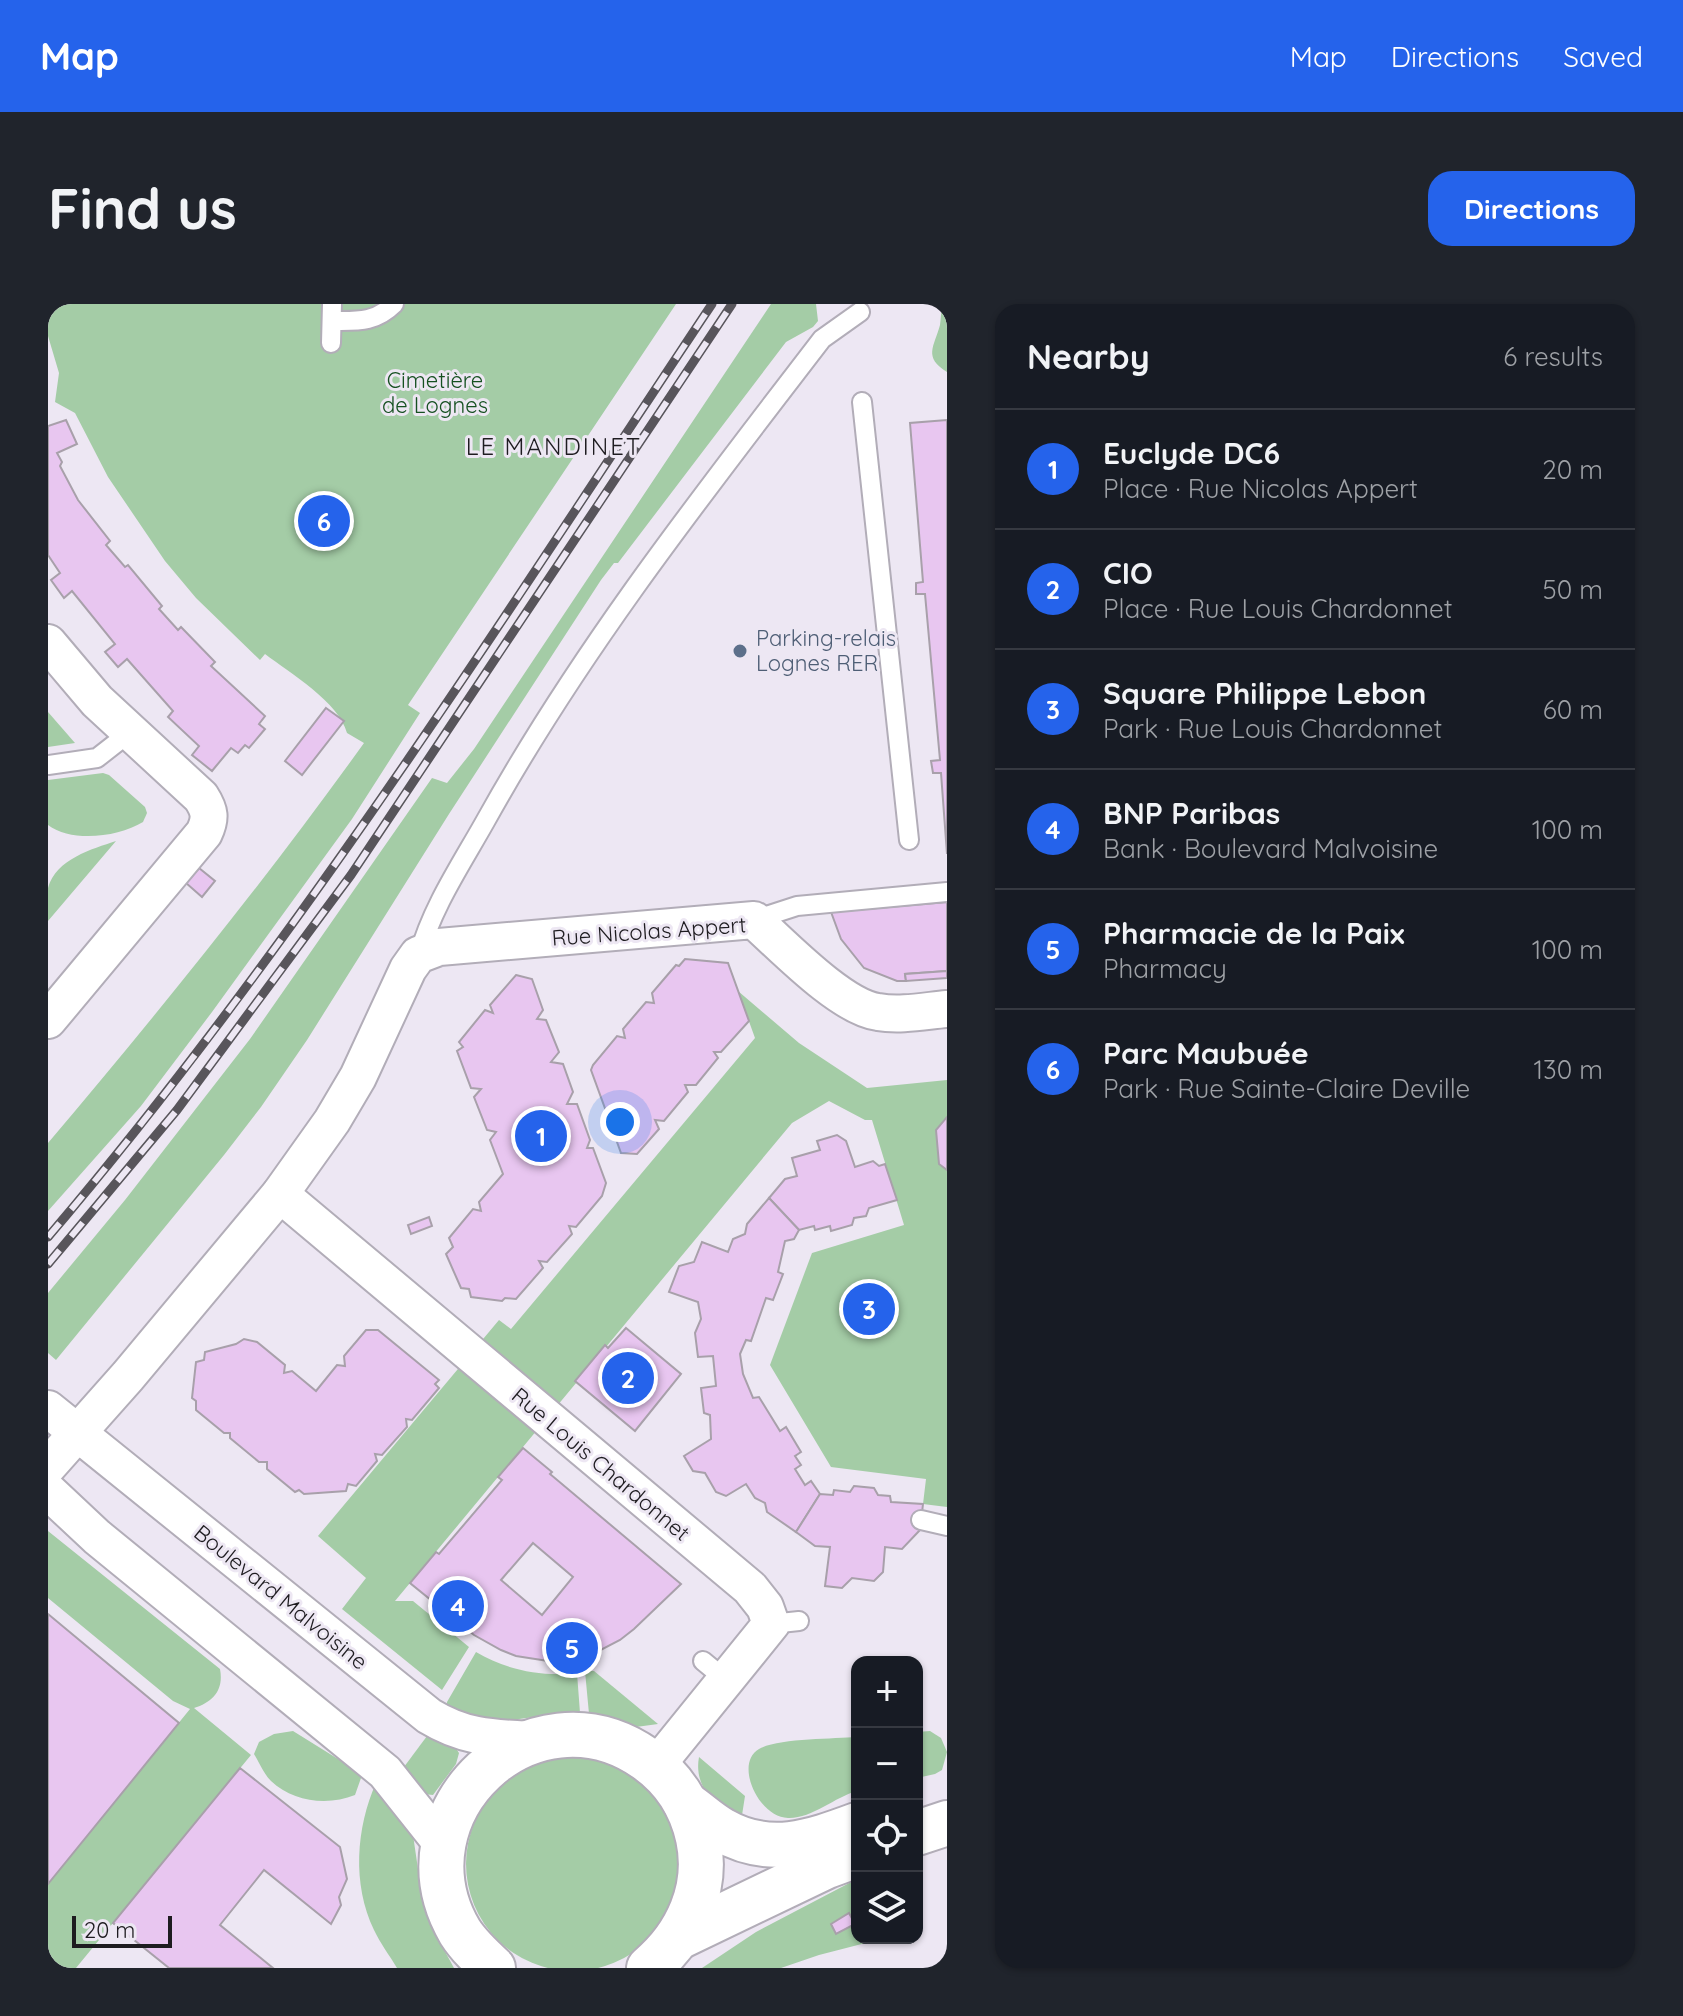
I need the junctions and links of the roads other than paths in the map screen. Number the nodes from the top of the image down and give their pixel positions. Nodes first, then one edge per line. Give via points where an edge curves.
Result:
1 (394, 304) edge
2 (860, 312) dead end
3 (332, 313) edge
4 (331, 343) dead end
5 (862, 402) dead end
6 (48, 643) edge
7 (129, 733) junction
8 (48, 765) edge
9 (909, 840) dead end
10 (947, 892) edge
11 (754, 920) junction
12 (418, 955) junction
13 (947, 1009) edge
14 (48, 1020) edge
15 (280, 1194) junction
16 (48, 1409) edge
17 (77, 1433) junction
18 (48, 1466) edge
19 (48, 1491) edge
20 (921, 1520) dead end
21 (947, 1526) edge
22 (534, 1740) junction
23 (656, 1766) junction
24 (947, 1797) edge
25 (923, 1803) edge
26 (686, 1804) junction
27 (947, 1823) edge
28 (851, 1827) edge
29 (923, 1831) edge
30 (443, 1845) junction
31 (851, 1857) edge
32 (664, 1953) edge
33 (482, 1963) edge

1 - 3 lane via 367,321
2 - 12 lane via 822,339 564,689 440,902
3 - 4 lane
5 - 9 lane
6 - 7 street
7 - 8 lane via 97,758
7 - 14 street via 201,797 210,821
10 - 11 lane via 797,906
11 - 12 street, Rue Nicolas Appert via 439,947
11 - 13 street, Rue Nicolas Appert via 859,1008 879,1013
12 - 15 street via 339,1110
15 - 17 street
15 - 23 street, Rue Louis Chardonnet via 785,1622 716,1689
16 - 17 street, Boulevard Malvoisine
17 - 18 street
17 - 22 street, Boulevard Malvoisine via 429,1716 463,1733
19 - 30 street via 385,1772
20 - 21 lane
22 - 23 street via 598,1738 635,1751
22 - 30 street via 512,1749 474,1780 459,1799
23 - 26 street
24 - 25 street
26 - 28 street via 745,1840 783,1846
26 - 32 street via 700,1848 701,1872 690,1917
27 - 29 street
30 - 33 street via 444,1891 451,1913
31 - 32 street

